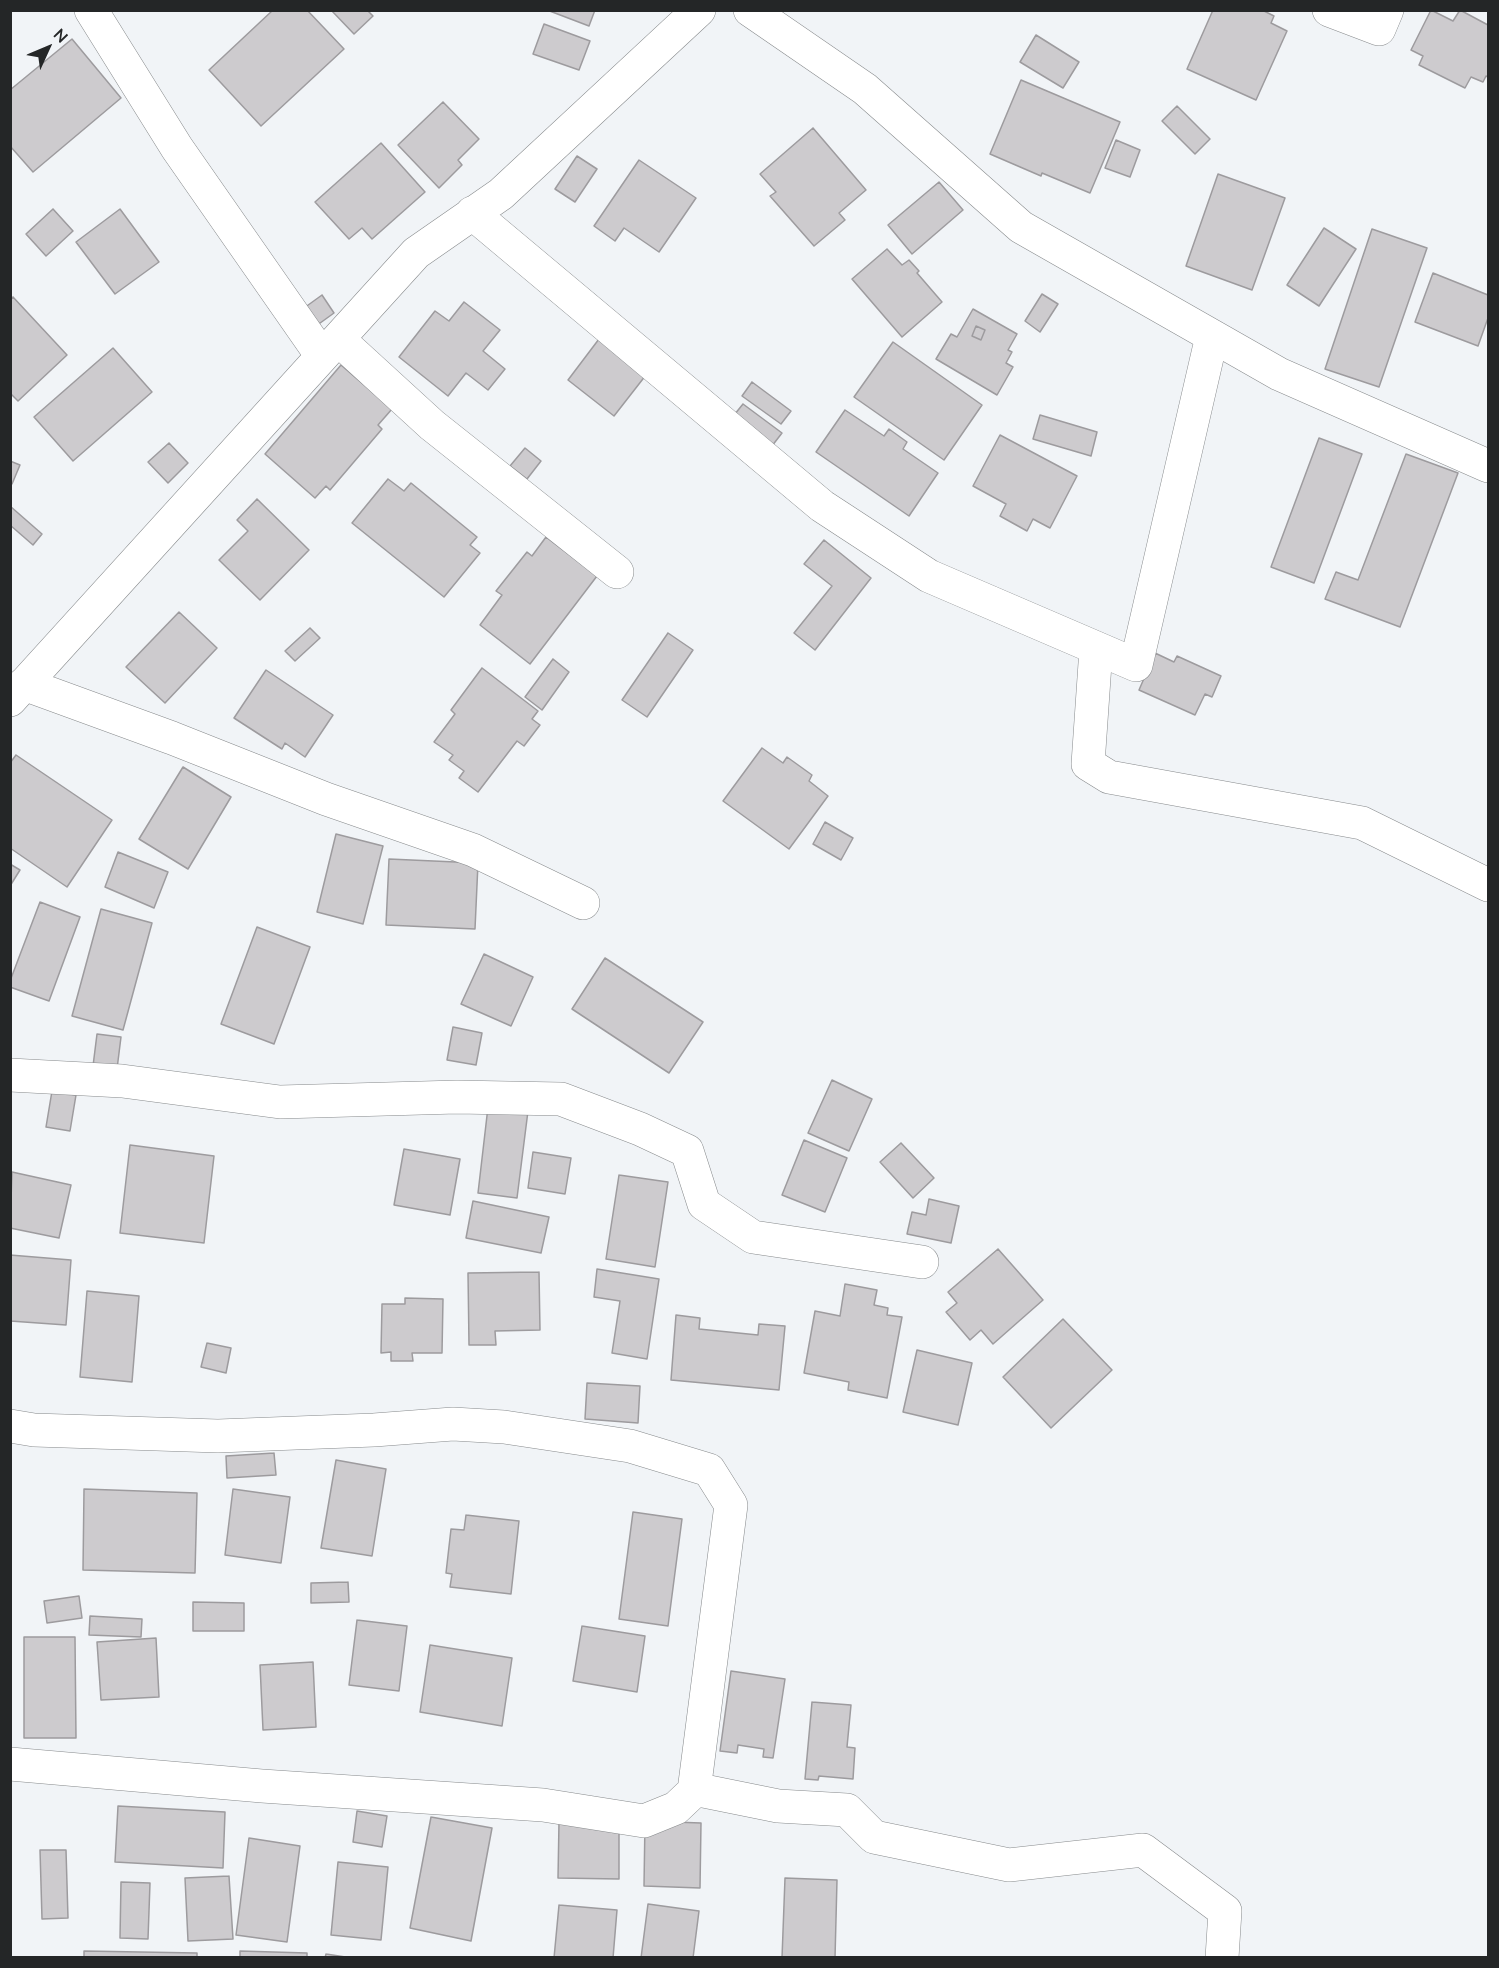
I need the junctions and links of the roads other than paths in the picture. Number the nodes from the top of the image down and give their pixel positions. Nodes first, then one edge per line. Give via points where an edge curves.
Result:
1 (91, 10) edge
2 (699, 10) edge
3 (750, 10) edge
4 (1329, 10) edge
5 (1388, 10) edge
6 (472, 213) junction
7 (1212, 336) junction
8 (330, 348) junction
9 (1488, 466) edge
10 (616, 572) dead end
11 (1096, 649) junction
12 (17, 692) edge
13 (1488, 885) edge
14 (583, 903) dead end
15 (10, 1075) edge
16 (922, 1262) dead end
17 (10, 1426) edge
18 (10, 1764) edge
19 (694, 1789) junction
20 (1222, 1958) edge

1 - 8 street via 177,148
2 - 6 street via 501,194
3 - 7 street via 865,89 1021,227
4 - 5 street via 1379,29
6 - 8 street via 416,253
6 - 11 street via 822,506 929,576
7 - 9 street via 1279,374
7 - 11 street via 1136,666
8 - 10 street
8 - 12 street
11 - 13 street via 1088,764 1109,777 1362,823
12 - 14 street via 172,738 326,799 473,850
15 - 16 street via 122,1081 280,1102 457,1097 561,1099 687,1151 704,1204 753,1238
17 - 19 street via 218,1436 453,1424 504,1427 630,1446 709,1470 730,1505
18 - 19 street via 543,1805 644,1821 676,1808
19 - 20 street via 778,1806 847,1810 874,1837 1010,1865 1143,1850 1225,1911

